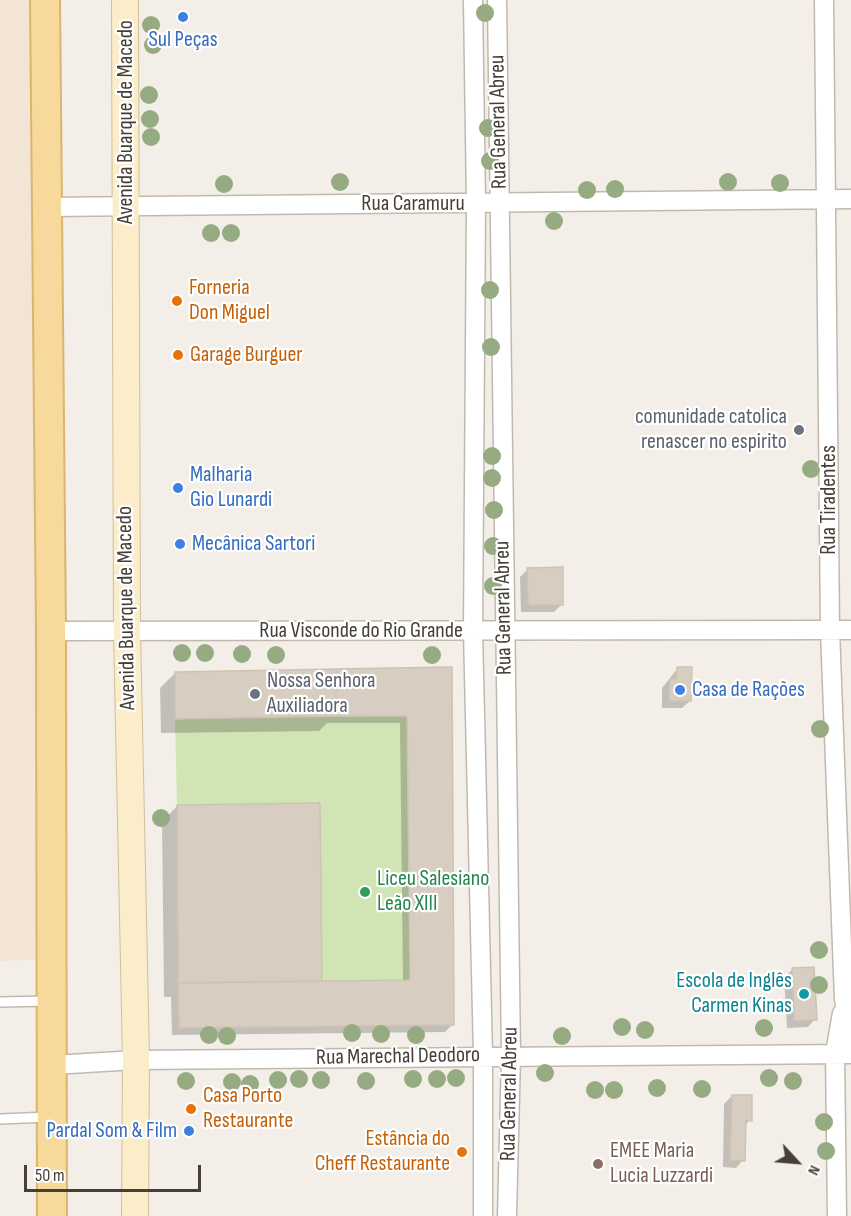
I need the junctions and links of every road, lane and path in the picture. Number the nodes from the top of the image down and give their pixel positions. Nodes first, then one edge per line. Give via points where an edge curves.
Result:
1 (45, 0) edge
2 (125, 0) edge
3 (473, 0) edge
4 (496, 0) edge
5 (824, 0) edge
6 (827, 199) junction
7 (851, 199) edge
8 (476, 203) junction
9 (500, 204) junction
10 (126, 205) junction
11 (47, 207) junction
12 (473, 630) junction
13 (830, 630) junction
14 (851, 630) edge
15 (51, 631) junction
16 (126, 631) junction
17 (504, 632) junction
18 (844, 999) junction
19 (51, 1001) junction
20 (0, 1002) edge
21 (851, 1039) edge
22 (843, 1053) edge
23 (512, 1055) junction
24 (483, 1056) junction
25 (136, 1060) junction
26 (53, 1065) junction
27 (54, 1116) junction
28 (0, 1119) edge
29 (52, 1216) edge
30 (135, 1216) edge
31 (483, 1216) edge
32 (507, 1216) edge
33 (837, 1216) edge

1 - 11 main road
2 - 10 main road, Avenida Buarque de Macedo
3 - 8 street, Rua General Abreu
4 - 9 street, Rua General Abreu
5 - 6 street, Rua Tiradentes
6 - 7 street, Rua Caramuru
6 - 9 street, Rua Caramuru
6 - 13 street, Rua Tiradentes
8 - 9 street, Rua Caramuru
8 - 10 street, Rua Caramuru
8 - 12 street, Rua General Abreu
9 - 17 street, Rua General Abreu
10 - 11 street, Rua Caramuru
10 - 16 main road, Avenida Buarque de Macedo
11 - 15 main road
12 - 16 street, Rua Visconde do Rio Grande
12 - 17 street, Rua Visconde do Rio Grande
12 - 24 street, Rua General Abreu
13 - 14 street, Rua Visconde do Rio Grande
13 - 17 street, Rua Visconde do Rio Grande
13 - 18 street, Rua Tiradentes
15 - 16 street, Rua Visconde do Rio Grande
15 - 19 main road
16 - 25 main road, Avenida Buarque de Macedo
17 - 23 street, Rua General Abreu
18 - 21 street, Rua Tiradentes
18 - 22 street, Rua Tiradentes
19 - 20 lane
19 - 26 main road
22 - 23 street, Rua Marechal Deodoro
22 - 33 street, Rua Tiradentes
23 - 24 street, Rua Marechal Deodoro
23 - 32 street, Rua General Abreu
24 - 25 street, Rua Marechal Deodoro
24 - 31 street, Rua General Abreu
25 - 26 street, Rua Marechal Deodoro
25 - 30 main road, Avenida Buarque de Macedo
26 - 27 main road
27 - 28 lane
27 - 29 main road

